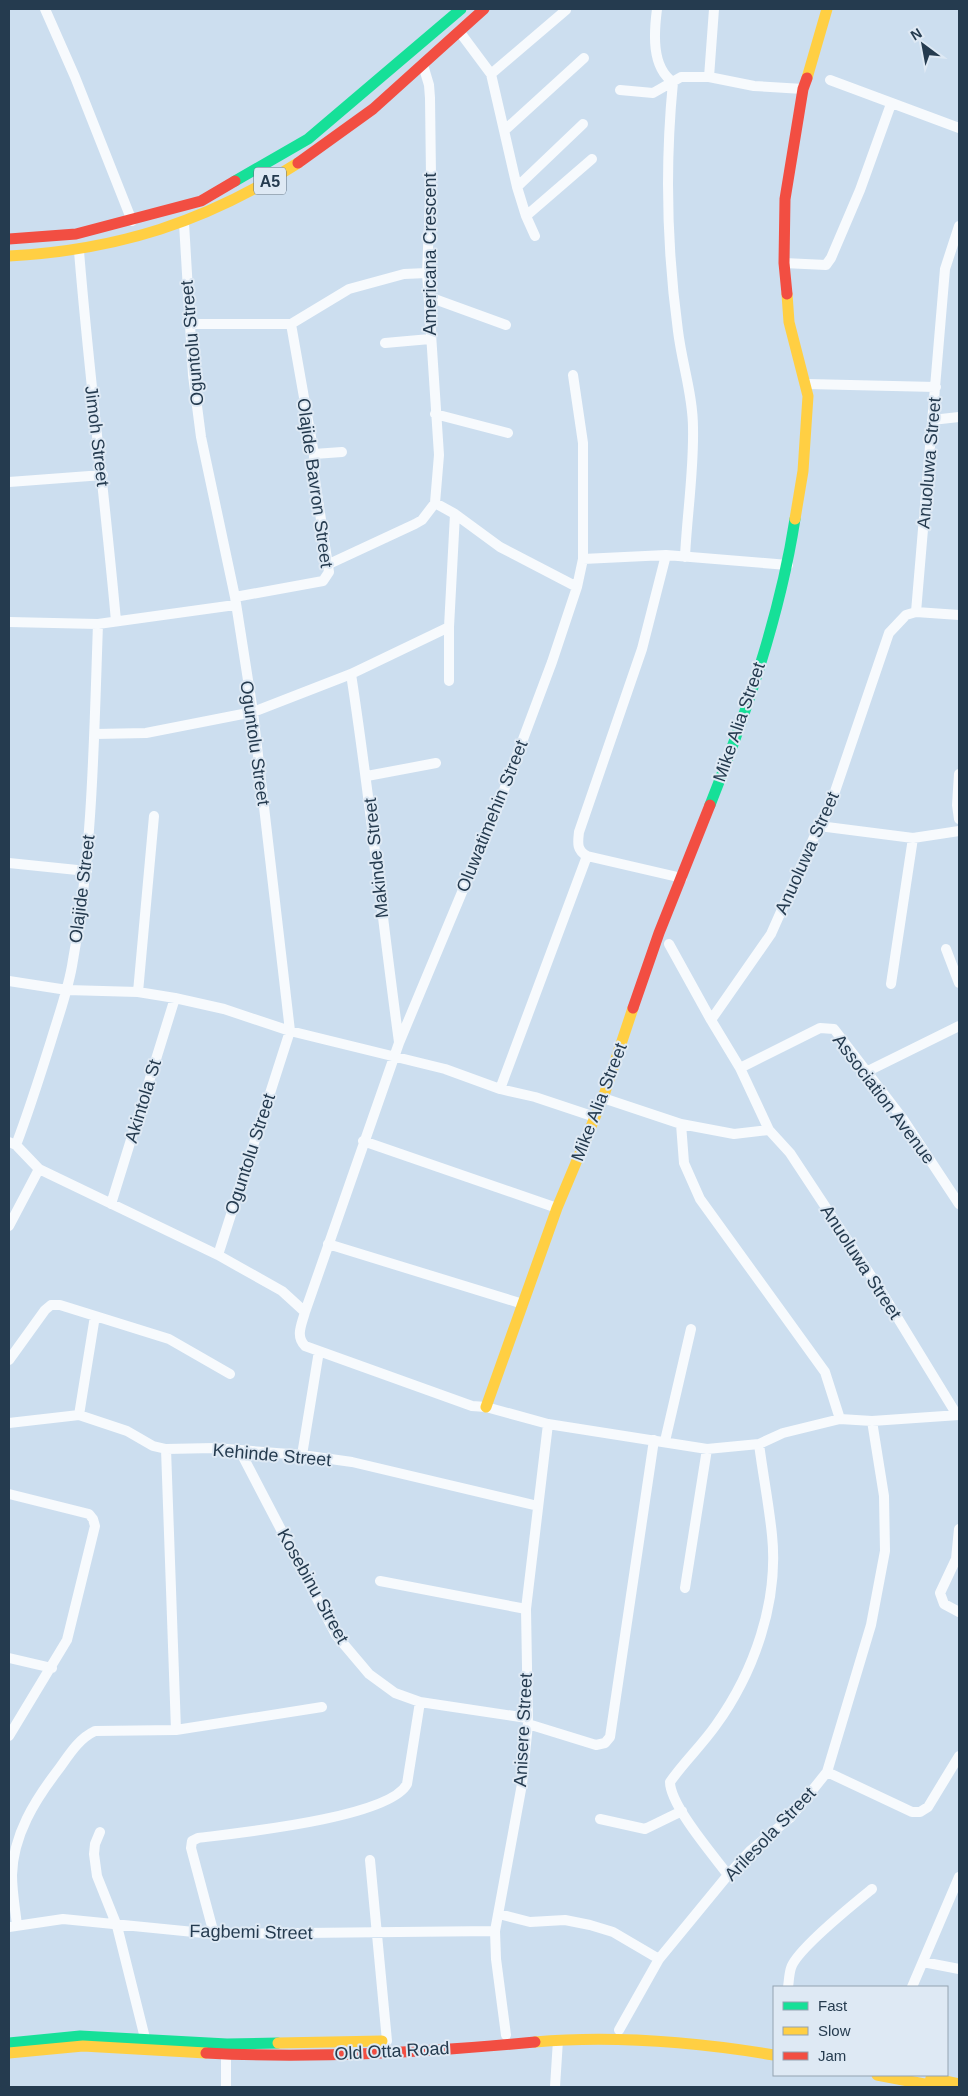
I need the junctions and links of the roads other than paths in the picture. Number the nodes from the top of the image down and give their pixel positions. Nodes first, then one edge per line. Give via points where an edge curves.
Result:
1 (44, 9) edge
2 (461, 9) edge
3 (484, 9) edge
4 (657, 9) edge
5 (714, 9) edge
6 (827, 9) edge
7 (566, 10) dead end
8 (460, 31) junction
9 (584, 58) dead end
10 (423, 65) junction
11 (491, 74) junction
12 (709, 77) junction
13 (830, 80) dead end
14 (673, 82) junction
15 (803, 89) junction
16 (620, 90) dead end
17 (891, 104) junction
18 (582, 124) dead end
19 (959, 128) edge
20 (506, 129) junction
21 (592, 159) dead end
22 (518, 187) junction
23 (526, 216) junction
24 (132, 221) junction
25 (184, 222) junction
26 (959, 226) edge
27 (535, 236) dead end
28 (9, 239) edge
29 (80, 251) junction
30 (9, 256) edge
31 (784, 263) junction
32 (427, 273) junction
33 (429, 297) junction
34 (189, 324) junction
35 (291, 324) junction
36 (506, 325) dead end
37 (430, 340) junction
38 (385, 343) dead end
39 (573, 375) dead end
40 (807, 384) junction
41 (936, 387) junction
42 (436, 414) junction
43 (959, 417) edge
44 (932, 420) junction
45 (508, 433) dead end
46 (342, 452) dead end
47 (314, 454) junction
48 (103, 475) junction
49 (9, 482) edge
50 (435, 504) junction
51 (455, 514) junction
52 (666, 555) junction
53 (685, 557) junction
54 (583, 559) junction
55 (329, 564) junction
56 (788, 565) junction
57 (577, 587) junction
58 (235, 601) junction
59 (916, 612) junction
60 (959, 615) edge
61 (116, 621) junction
62 (9, 622) edge
63 (98, 624) junction
64 (448, 627) junction
65 (351, 674) junction
66 (449, 681) dead end
67 (253, 712) junction
68 (95, 734) junction
69 (436, 764) dead end
70 (959, 774) edge
71 (367, 776) junction
72 (154, 816) dead end
73 (959, 817) edge
74 (819, 826) junction
75 (959, 831) edge
76 (913, 838) junction
77 (586, 856) junction
78 (9, 863) edge
79 (86, 870) junction
80 (682, 878) junction
81 (670, 944) dead end
82 (946, 949) dead end
83 (9, 981) edge
84 (959, 983) edge
85 (890, 984) dead end
86 (67, 990) junction
87 (138, 992) junction
88 (175, 998) junction
89 (711, 1020) junction
90 (959, 1026) edge
91 (290, 1031) junction
92 (399, 1043) junction
93 (395, 1058) junction
94 (740, 1068) junction
95 (868, 1071) junction
96 (500, 1089) junction
97 (603, 1098) junction
98 (595, 1117) junction
99 (681, 1124) junction
100 (769, 1130) junction
101 (363, 1141) junction
102 (12, 1144) edge
103 (39, 1170) junction
104 (110, 1204) junction
105 (959, 1204) edge
106 (557, 1208) junction
107 (9, 1226) edge
108 (328, 1244) junction
109 (218, 1255) junction
110 (523, 1304) junction
111 (305, 1312) junction
112 (95, 1316) junction
113 (690, 1329) dead end
114 (319, 1352) junction
115 (9, 1360) edge
116 (230, 1374) dead end
117 (486, 1407) junction
118 (79, 1415) junction
119 (958, 1415) edge
120 (840, 1419) junction
121 (872, 1421) junction
122 (9, 1423) edge
123 (548, 1424) junction
124 (660, 1441) junction
125 (759, 1444) junction
126 (166, 1449) junction
127 (707, 1449) junction
128 (240, 1451) junction
129 (302, 1455) junction
130 (9, 1494) edge
131 (538, 1506) junction
132 (959, 1530) edge
133 (380, 1581) dead end
134 (685, 1588) dead end
135 (526, 1609) junction
136 (959, 1612) edge
137 (9, 1658) edge
138 (52, 1668) junction
139 (420, 1702) junction
140 (322, 1707) dead end
141 (528, 1721) junction
142 (176, 1730) junction
143 (9, 1736) edge
144 (959, 1756) edge
145 (827, 1772) junction
146 (682, 1811) junction
147 (600, 1819) dead end
148 (100, 1832) dead end
149 (9, 1834) edge
150 (18, 1839) junction
151 (370, 1860) dead end
152 (728, 1875) junction
153 (959, 1877) edge
154 (872, 1889) dead end
155 (499, 1914) junction
156 (13, 1926) edge
157 (117, 1926) junction
158 (495, 1931) junction
159 (378, 1933) junction
160 (214, 1934) junction
161 (659, 1959) junction
162 (923, 1962) junction
163 (959, 1969) edge
164 (788, 1986) edge
165 (912, 1986) edge
166 (619, 2030) junction
167 (506, 2035) junction
168 (145, 2038) junction
169 (558, 2040) junction
170 (387, 2041) junction
171 (9, 2043) edge
172 (773, 2045) edge
173 (347, 2048) junction
174 (9, 2053) edge
175 (226, 2054) junction
176 (773, 2055) edge
177 (882, 2076) edge
178 (920, 2076) edge
179 (959, 2084) edge
180 (226, 2087) edge
181 (555, 2087) edge
182 (939, 2087) edge

1 - 24 street via 76,77
2 - 24 main road, A5 via 308,139 201,201
3 - 8 main road, A5
4 - 14 street via 654,30 657,54 666,78
5 - 12 street
6 - 15 main road, Mike Alia Street
7 - 11 street
8 - 10 main road, A5
8 - 11 street
9 - 20 street
10 - 25 main road, A5 via 318,152 231,203
10 - 32 street, Americana Crescent via 430,98
11 - 20 street
12 - 14 street via 681,77
12 - 15 street via 754,86
13 - 17 street
14 - 16 street via 653,93
14 - 53 street via 670,229 678,330 692,402 693,429
15 - 31 main road, Mike Alia Street via 784,199
17 - 19 street
17 - 31 street via 831,258 826,265 819,266
18 - 22 street
20 - 22 street
21 - 23 street
22 - 23 street
23 - 27 street
24 - 28 main road, A5 via 65,236
25 - 29 main road, A5
25 - 34 street, Oguntolu Street
26 - 41 street, Anuoluwa Street via 945,270
29 - 30 main road, A5
29 - 48 street, Jimoh Street via 89,367
31 - 40 main road, Mike Alia Street via 789,322
32 - 33 street, Americana Crescent
32 - 35 street via 404,274 349,289
33 - 36 street
33 - 37 street, Americana Crescent
34 - 35 street
34 - 58 street, Oguntolu Street via 201,437
35 - 47 street, Olajide Bavron Street
37 - 38 street
37 - 42 street, Americana Crescent
39 - 54 street, Oluwatimehin Street via 583,443
40 - 41 street
40 - 56 main road, Mike Alia Street via 802,471
41 - 44 street, Anuoluwa Street
42 - 45 street
42 - 50 street, Americana Crescent via 439,455
43 - 44 street
44 - 59 street, Anuoluwa Street
46 - 47 street
47 - 55 street, Olajide Bavron Street via 314,474
48 - 49 street
48 - 61 street, Jimoh Street
50 - 51 street
50 - 55 street via 415,524
51 - 57 street via 500,547
51 - 64 street
52 - 53 street
52 - 54 street
52 - 77 street via 642,649 579,832 577,844
53 - 56 street
54 - 57 street, Oluwatimehin Street
55 - 58 street, Olajide Bavron Street via 329,572 322,581
56 - 80 main road, Mike Alia Street via 751,689
57 - 92 street, Oluwatimehin Street via 498,806
58 - 61 street
58 - 67 street, Oguntolu Street
59 - 60 street
59 - 74 street, Anuoluwa Street via 906,616 889,633 828,812
61 - 63 street
62 - 63 street
63 - 68 street, Olajide Street
64 - 65 street
64 - 66 street
65 - 67 street
65 - 71 street, Makinde Street
67 - 68 street via 146,733
67 - 91 street, Oguntolu Street
68 - 79 street, Olajide Street
69 - 71 street
70 - 73 street
71 - 92 street, Makinde Street
72 - 87 street
74 - 76 street
74 - 89 street, Anuoluwa Street via 771,934
75 - 76 street
76 - 85 street
77 - 80 street
77 - 96 street
78 - 79 street
79 - 86 street, Olajide Street
80 - 97 main road, Mike Alia Street via 659,933
81 - 89 street
82 - 84 street
83 - 86 street
86 - 87 street
86 - 102 street, Olajide Street via 27,1117
87 - 88 street
88 - 91 street via 224,1009
88 - 104 street, Akintola St
89 - 94 street, Anuoluwa Street
90 - 95 street
91 - 93 street
91 - 109 street, Oguntolu Street
92 - 93 street, Oluwatimehin Street
93 - 96 street via 445,1069
93 - 101 street, Oluwatimehin Street
94 - 95 street, Association Avenue via 820,1028 834,1029
94 - 100 street, Anuoluwa Street
95 - 105 street, Association Avenue
96 - 98 street
97 - 98 main road, Mike Alia Street
97 - 99 street
98 - 106 main road, Mike Alia Street
99 - 100 street via 734,1134
99 - 120 street via 684,1163 700,1198 825,1372
100 - 119 street, Anuoluwa Street via 790,1153
101 - 106 street
101 - 108 street, Oluwatimehin Street
102 - 103 street
103 - 104 street
103 - 107 street
104 - 109 street
106 - 110 main road, Mike Alia Street
108 - 110 street
108 - 111 street, Oluwatimehin Street
109 - 111 street via 282,1290
110 - 117 main road, Mike Alia Street
111 - 114 street, Oluwatimehin Street via 299,1334 301,1342
112 - 115 street via 51,1305
112 - 116 street via 169,1339
112 - 118 street
113 - 124 street
114 - 117 street via 472,1406
114 - 129 street
117 - 123 street
118 - 122 street, Kehinde Street
118 - 126 street, Kehinde Street via 127,1431 153,1446
119 - 121 street
120 - 121 street
120 - 125 street via 783,1433
121 - 145 street, Arilesola Street via 884,1496 884,1551 871,1625
123 - 124 street
123 - 131 street, Anisere Street
124 - 127 street
124 - 141 street, Kosebinu Street via 610,1737 596,1745
125 - 127 street
125 - 146 street via 773,1557 764,1624 756,1651 730,1703 670,1782 670,1790
126 - 128 street, Kehinde Street
126 - 142 street
127 - 134 street
128 - 129 street, Kehinde Street
128 - 139 street, Kosebinu Street via 336,1634 380,1684 407,1699
129 - 131 street, Kehinde Street via 352,1462
130 - 138 street via 89,1514 94,1519 71,1630
131 - 135 street, Anisere Street
132 - 136 street via 956,1559 940,1592 944,1604
133 - 135 street
135 - 141 street, Anisere Street
137 - 138 street
138 - 143 street
139 - 141 street, Kosebinu Street
139 - 160 street via 407,1784 399,1793 337,1818 192,1841 191,1848
140 - 142 street
141 - 155 street, Anisere Street via 522,1784
142 - 150 street via 86,1735 46,1785
144 - 145 street via 928,1806 920,1812 912,1812
145 - 152 street, Arilesola Street via 790,1818 751,1850
146 - 147 street via 645,1829
146 - 152 street
148 - 157 street via 94,1854 97,1876
149 - 150 street
150 - 156 street via 12,1873
151 - 159 street
152 - 161 street, Arilesola Street
153 - 162 street
154 - 164 street via 842,1912 801,1954 791,1968
155 - 158 street, Anisere Street
155 - 161 street via 530,1922 565,1920 590,1924 619,1935
156 - 157 street, Fagbemi Street via 63,1919
157 - 160 street, Fagbemi Street
157 - 168 street
158 - 159 street, Fagbemi Street
158 - 167 street, Anisere Street
159 - 160 street, Fagbemi Street
159 - 170 street
161 - 166 street, Arilesola Street
162 - 163 street
162 - 165 street
166 - 167 main road, Old Otta Road
166 - 172 main road, Old Otta Road via 716,2035
167 - 170 main road, Old Otta Road
168 - 171 main road, Old Otta Road via 80,2036
168 - 173 main road, Old Otta Road
169 - 173 main road, Old Otta Road
169 - 176 main road, Old Otta Road via 651,2040 714,2045
169 - 181 street
170 - 173 main road, Old Otta Road
173 - 175 main road, Old Otta Road
174 - 175 main road, Old Otta Road via 83,2046
175 - 180 street
177 - 182 main road
178 - 179 main road

